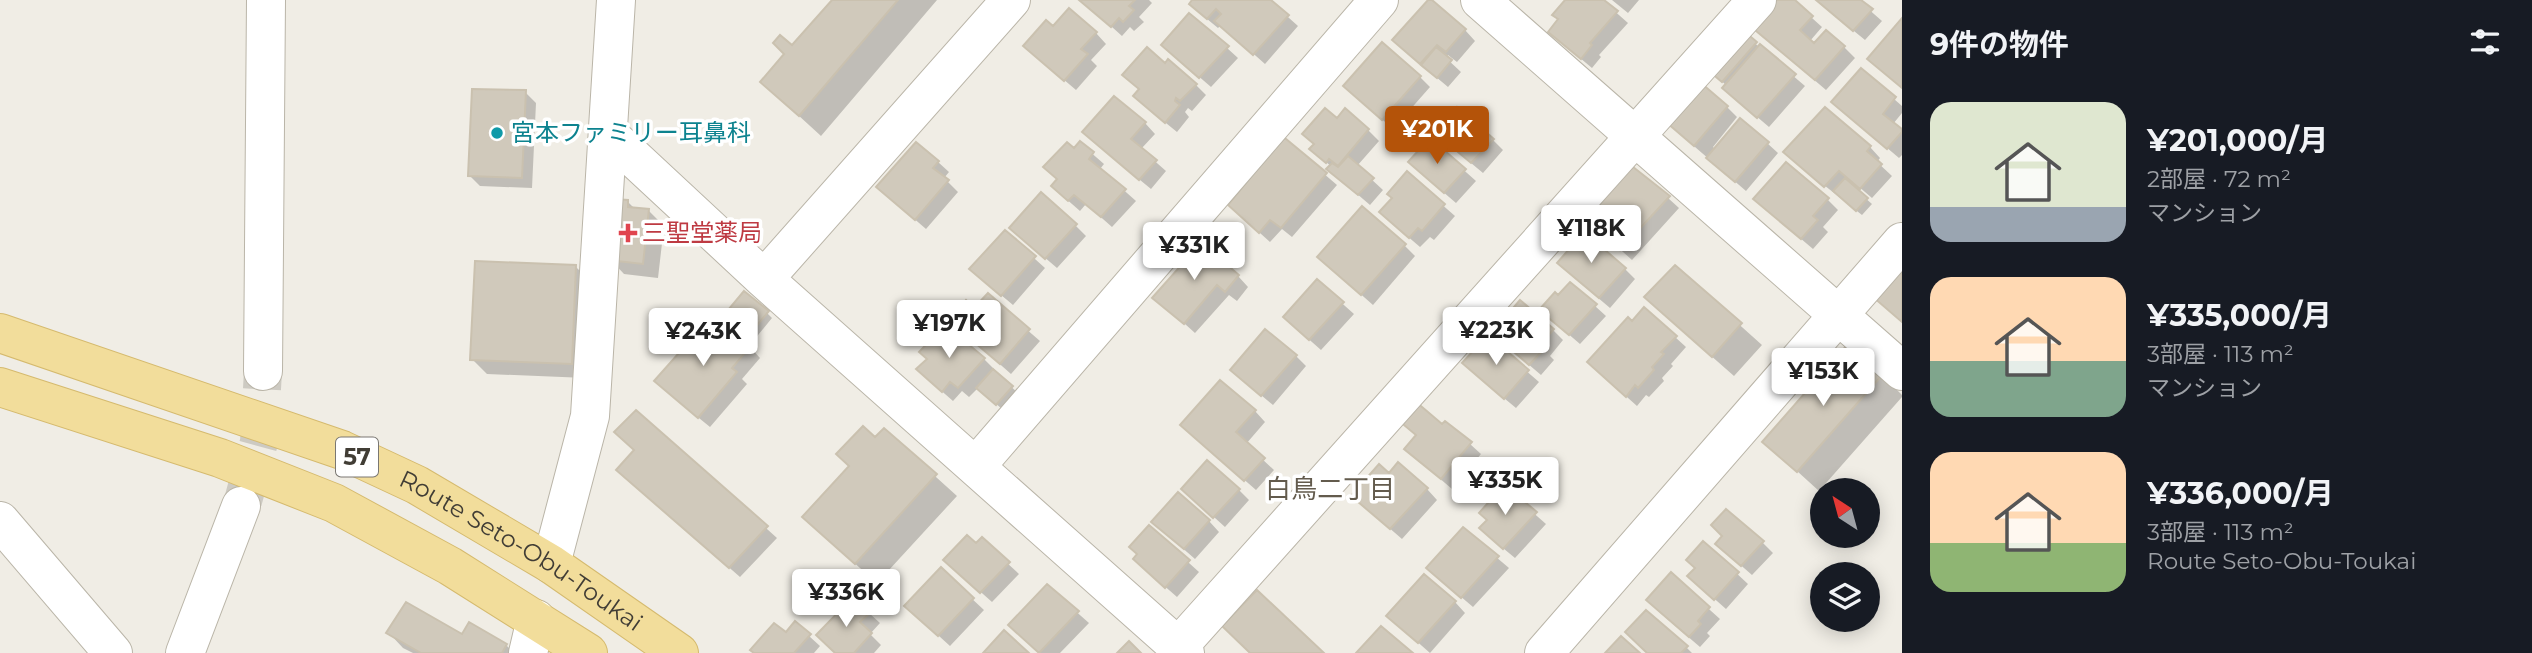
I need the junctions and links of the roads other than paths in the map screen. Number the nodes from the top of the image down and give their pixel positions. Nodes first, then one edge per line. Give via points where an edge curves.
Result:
1 (266, 0) edge
2 (616, 0) edge
3 (1012, 0) edge
4 (1379, 0) edge
5 (1480, 0) edge
6 (1757, 0) edge
7 (607, 134) junction
8 (1634, 137) junction
9 (1902, 242) edge
10 (764, 279) junction
11 (1838, 315) junction
12 (0, 333) edge
13 (262, 371) tunnel mouth
14 (1902, 371) edge
15 (0, 387) edge
16 (976, 466) junction
17 (242, 506) tunnel mouth
18 (0, 522) edge
19 (551, 564) junction
20 (532, 636) edge
21 (1182, 650) edge
22 (113, 653) edge
23 (185, 653) edge
24 (588, 653) edge
25 (679, 653) edge
26 (1544, 653) edge

1 - 13 street
2 - 7 street
3 - 10 street
4 - 16 street
5 - 8 street
6 - 8 street
7 - 10 street
7 - 19 street via 590,416
8 - 11 street
8 - 21 street
9 - 11 street
10 - 16 street
11 - 14 street
11 - 26 street
12 - 19 main road, Route Seto-Obu-Toukai / 57 via 342,450 417,485
15 - 20 main road, Route Seto-Obu-Toukai / 57 via 220,458 334,503 450,566
16 - 21 street
17 - 23 street
18 - 22 street
19 - 25 main road, Route Seto-Obu-Toukai / 57
20 - 24 main road, Route Seto-Obu-Toukai / 57

